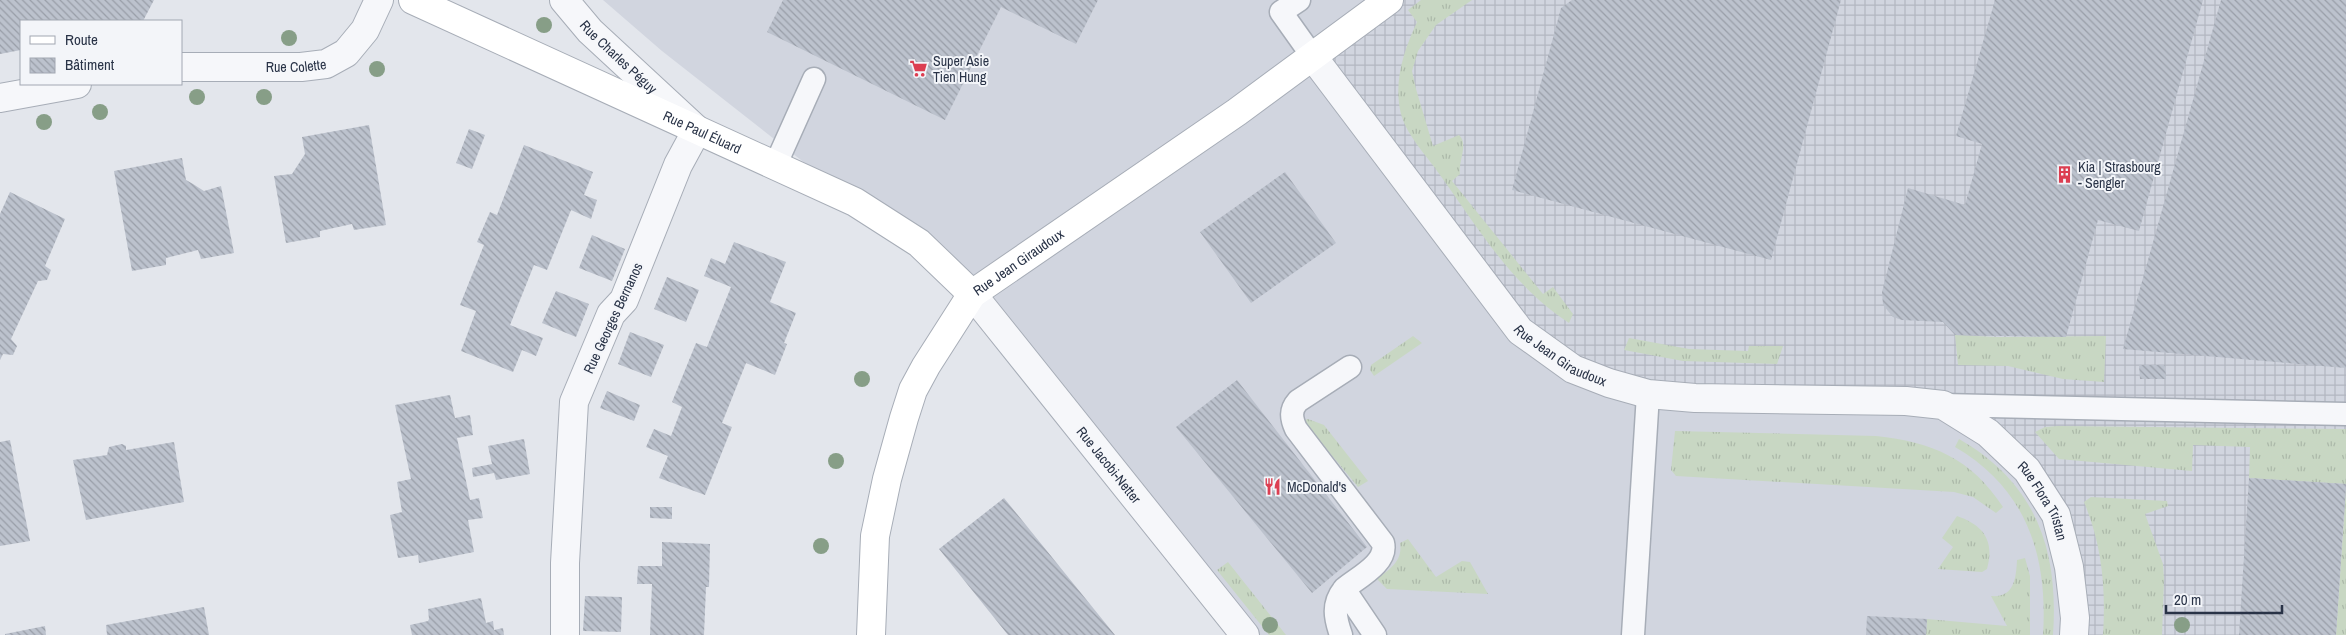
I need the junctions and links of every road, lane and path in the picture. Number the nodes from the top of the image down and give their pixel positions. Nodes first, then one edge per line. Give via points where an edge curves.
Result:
1 (379, 0) edge
2 (413, 0) edge
3 (564, 0) edge
4 (1299, 0) edge
5 (1389, 0) edge
6 (1313, 57) junction
7 (182, 67) edge
8 (814, 79) dead end
9 (72, 85) edge
10 (0, 98) edge
11 (697, 130) junction
12 (775, 166) junction
13 (972, 294) junction
14 (1350, 367) dead end
15 (1648, 394) junction
16 (1943, 406) junction
17 (2346, 414) edge
18 (1344, 589) junction
19 (565, 635) edge
20 (871, 635) edge
21 (1245, 635) edge
22 (1341, 635) edge
23 (1375, 635) edge
24 (1633, 635) edge
25 (2074, 635) edge

1 - 7 street, Rue Colette via 365,30 346,53 326,64
2 - 11 street, Rue Paul Éluard
3 - 11 street, Rue Charles Péguy via 590,31
4 - 6 lane via 1281,12
5 - 6 street, Rue Jean Giraudoux
6 - 13 street, Rue Jean Giraudoux
6 - 15 street, Rue Jean Giraudoux via 1520,331 1573,368 1608,383
8 - 12 lane
9 - 10 street
11 - 12 street, Rue Paul Éluard
11 - 19 street, Rue Georges Bernanos via 678,165 624,300 611,314 574,402 565,563
12 - 13 street, Rue Paul Éluard via 880,216 919,243
13 - 20 street, Rue Jean Giraudoux via 926,366 913,390 904,418 875,536
13 - 21 street, Rue Jacobi-Netter
14 - 18 lane via 1298,401 1291,414 1296,429 1383,543 1384,553 1379,560
15 - 16 street, Rue Jean Giraudoux
15 - 24 lane
16 - 17 lane
16 - 25 street, Rue Flora Tristan via 1988,433 2027,470 2056,516 2069,567
18 - 22 lane via 1335,603
18 - 23 lane

